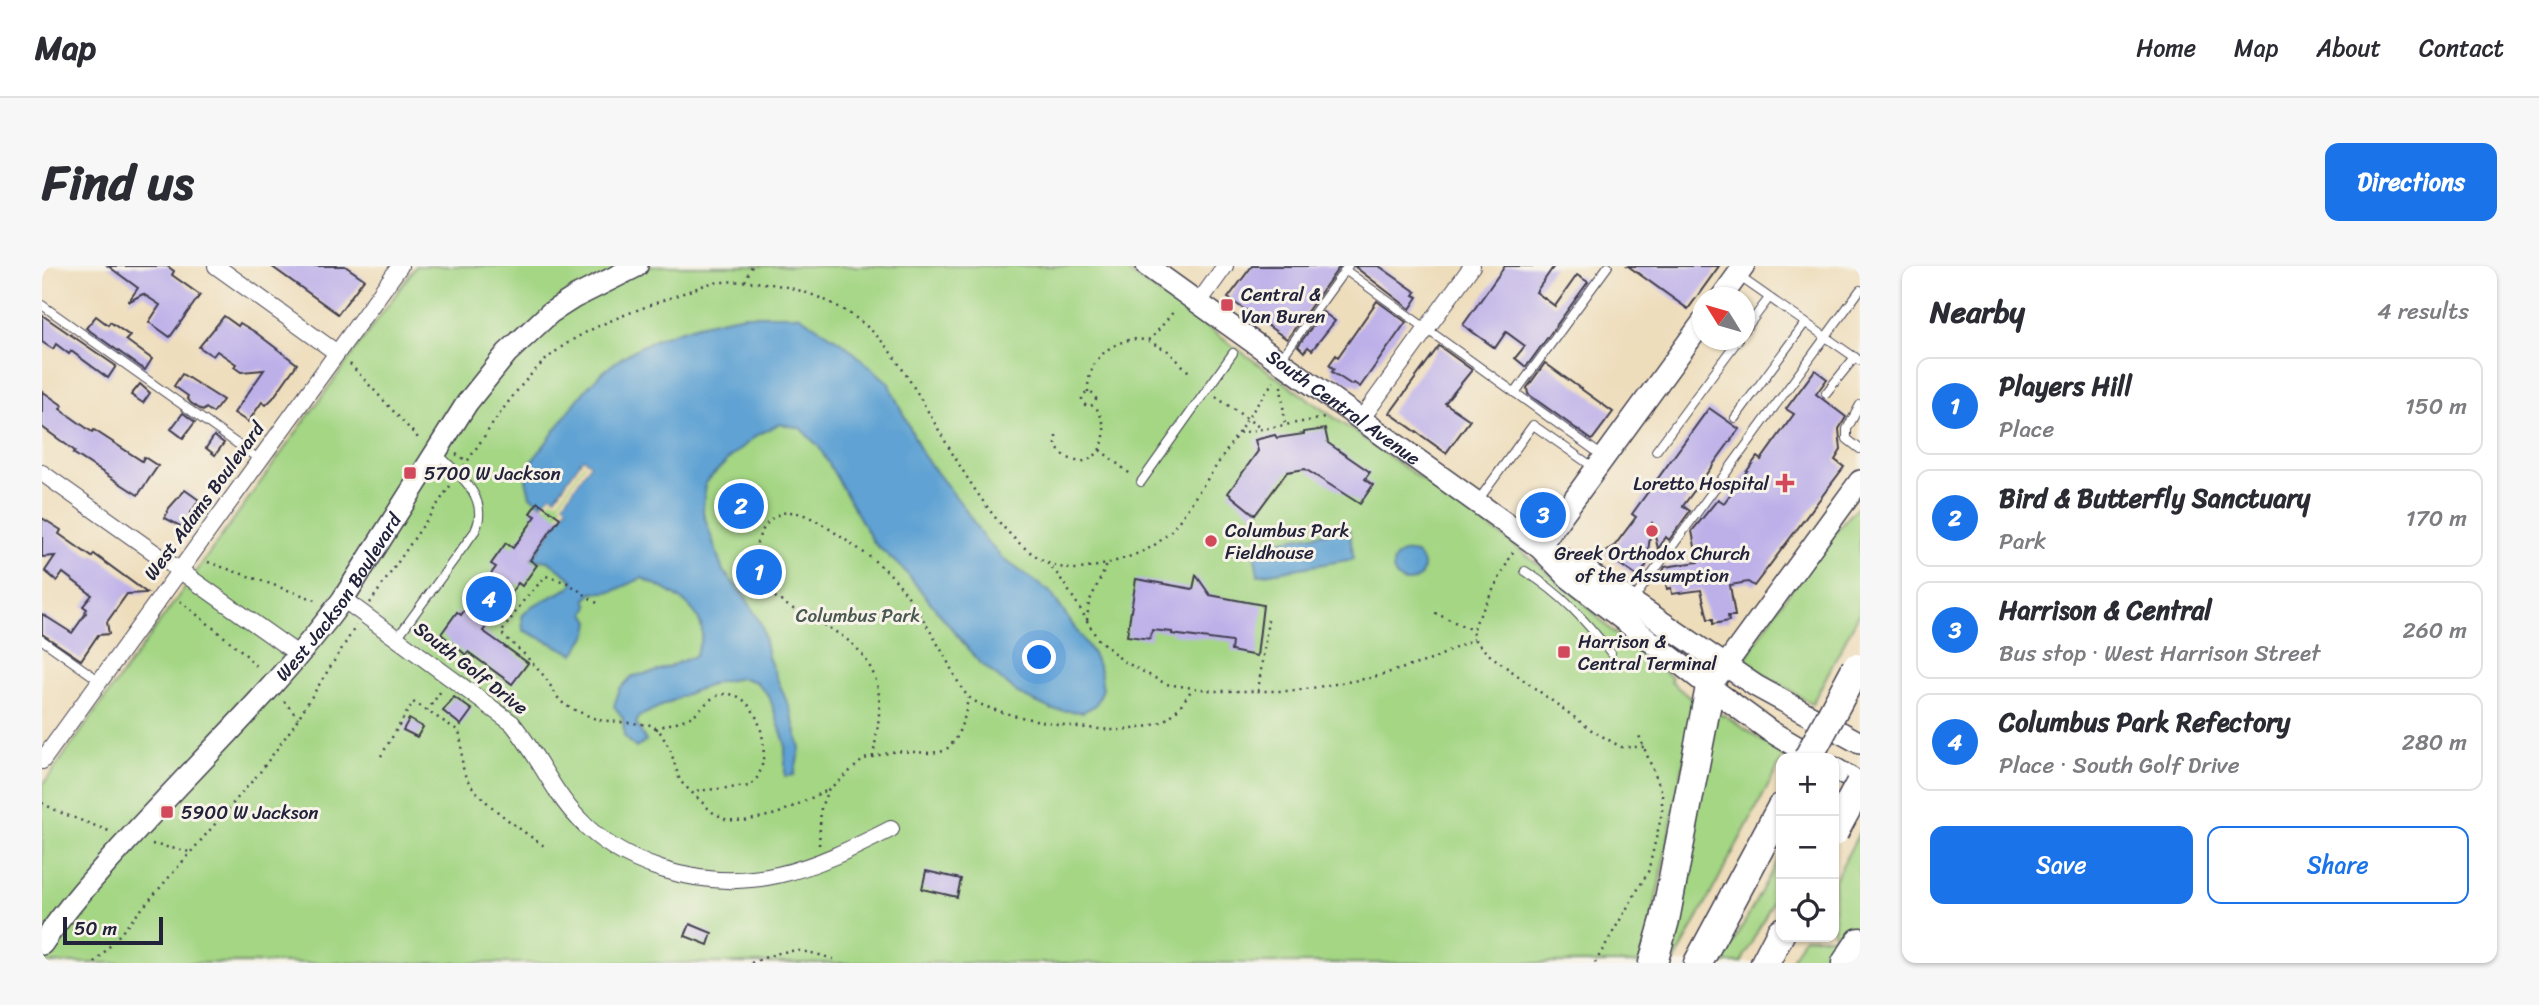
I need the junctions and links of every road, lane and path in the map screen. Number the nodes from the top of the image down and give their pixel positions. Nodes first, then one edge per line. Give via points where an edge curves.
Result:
1 (216, 266) edge
2 (400, 266) edge
3 (637, 266) edge
4 (752, 266) edge
5 (1147, 266) edge
6 (1225, 266) edge
7 (1472, 266) edge
8 (1608, 266) edge
9 (1346, 268) edge
10 (1740, 270) edge
11 (745, 281) junction
12 (1728, 287) edge
13 (1860, 290) edge
14 (1769, 298) junction
15 (1199, 302) junction
16 (42, 304) edge
17 (1174, 311) dead end
18 (1755, 317) edge
19 (1805, 323) junction
20 (1426, 329) junction
21 (1826, 337) junction
22 (1692, 338) edge
23 (1148, 341) junction
24 (1731, 350) edge
25 (337, 353) junction
26 (1233, 353) dead end
27 (1857, 359) edge
28 (1280, 360) junction
29 (350, 364) dead end
30 (1191, 374) dead end
31 (1273, 381) dead end
32 (1281, 386) dead end
33 (1088, 392) junction
34 (1516, 393) junction
35 (1826, 393) dead end
36 (1213, 395) dead end
37 (1094, 405) junction
38 (1860, 405) edge
39 (1325, 418) dead end
40 (1362, 418) junction
41 (1735, 418) dead end
42 (1247, 419) junction
43 (1286, 425) junction
44 (1262, 429) junction
45 (1239, 433) junction
46 (1055, 436) dead end
47 (437, 448) junction
48 (1860, 449) edge
49 (1100, 450) junction
50 (1656, 451) dead end
51 (260, 460) junction
52 (467, 461) junction
53 (1600, 463) junction
54 (464, 466) dead end
55 (42, 473) edge
56 (1137, 479) joint
57 (1860, 481) edge
58 (450, 486) dead end
59 (1477, 502) junction
60 (1539, 547) junction
61 (1513, 552) dead end
62 (1044, 561) junction
63 (208, 562) dead end
64 (1108, 564) junction
65 (180, 570) junction
66 (1525, 571) dead end
67 (343, 599) junction
68 (316, 600) dead end
69 (180, 601) dead end
70 (370, 603) dead end
71 (597, 603) dead end
72 (1631, 603) junction
73 (1436, 614) dead end
74 (1087, 620) junction
75 (1268, 620) dead end
76 (356, 624) dead end
77 (1472, 630) junction
78 (397, 638) junction
79 (1474, 639) junction
80 (42, 640) edge
81 (1611, 653) dead end
82 (299, 654) junction
83 (1858, 665) edge
84 (258, 668) dead end
85 (451, 677) junction
86 (1717, 677) junction
87 (100, 681) junction
88 (1193, 688) junction
89 (1258, 691) junction
90 (968, 698) junction
91 (284, 701) dead end
92 (427, 711) junction
93 (298, 718) junction
94 (656, 729) junction
95 (1638, 733) dead end
96 (1860, 743) edge
97 (1645, 747) junction
98 (1807, 753) edge
99 (1811, 753) edge
100 (381, 756) dead end
101 (873, 757) junction
102 (42, 761) edge
103 (1839, 771) edge
104 (1860, 784) edge
105 (828, 790) junction
106 (692, 792) junction
107 (42, 803) edge
108 (1777, 816) edge
109 (1839, 823) edge
110 (891, 828) dead end
111 (109, 831) dead end
112 (152, 844) dead end
113 (544, 845) dead end
114 (190, 852) junction
115 (820, 862) junction
116 (1776, 942) edge
117 (1860, 942) edge
118 (42, 944) edge
119 (833, 959) dead end
120 (95, 963) edge
121 (751, 963) edge
122 (1595, 963) edge
123 (1653, 963) edge
124 (1698, 963) edge
125 (1765, 963) edge
126 (1846, 963) edge

1 - 25 street
2 - 25 street, West Adams Boulevard
3 - 47 street, West Jackson Boulevard via 575,297 528,331 487,375
4 - 11 path
5 - 15 street, South Central Avenue
6 - 15 street
7 - 20 street
8 - 34 lane
9 - 20 lane
9 - 28 lane
10 - 12 street
10 - 14 lane
11 - 52 path via 707,284 583,333 524,383
11 - 62 path via 795,288 817,297 878,337 992,514
13 - 21 lane
14 - 18 lane
14 - 19 lane
15 - 28 street, South Central Avenue
16 - 51 lane
17 - 23 path
19 - 21 lane
19 - 41 lane
20 - 34 lane
20 - 40 street
21 - 27 lane
21 - 72 lane
22 - 53 street
23 - 30 path via 1163,348
23 - 33 path via 1132,339 1101,355 1091,372
24 - 50 lane
25 - 51 street, West Adams Boulevard
26 - 56 lane
27 - 35 lane
28 - 40 street, South Central Avenue
29 - 47 path
31 - 42 path
32 - 43 path
33 - 37 path via 1096,396
33 - 37 path via 1083,403
34 - 53 lane
36 - 42 path
37 - 49 path via 1104,425
38 - 48 lane via 1847,429 1847,439
39 - 43 path
40 - 59 street, South Central Avenue
42 - 44 path
42 - 45 path
43 - 44 path
44 - 45 path
45 - 64 path via 1182,516 1158,542
46 - 49 path via 1056,447 1072,460 1086,460
47 - 52 path
47 - 67 street, West Jackson Boulevard
47 - 78 lane via 479,502 480,520
49 - 56 path
51 - 65 street, West Adams Boulevard
52 - 54 path
53 - 59 lane via 1533,425
53 - 60 street
55 - 65 street
57 - 86 street
58 - 70 path
59 - 60 street, South Central Avenue
60 - 72 street, South Central Avenue via 1579,566
60 - 86 street, South Central Avenue via 1569,578
61 - 77 path
62 - 64 path via 1066,569
62 - 74 path
63 - 68 path
64 - 74 path via 1089,602
65 - 82 street
65 - 87 street, West Adams Boulevard
66 - 81 lane via 1578,611
67 - 78 street, South Golf Drive
67 - 82 street, West Jackson Boulevard
69 - 84 path
71 - 94 path via 568,583 546,576 501,633 570,708 598,720 638,722
72 - 86 street, South Central Avenue
73 - 77 path
74 - 88 path via 1097,638 1123,661 1166,684
75 - 89 path
76 - 93 path
77 - 79 path
78 - 85 street, South Golf Drive
79 - 89 path via 1431,660 1370,678 1294,691
79 - 97 path via 1593,731 1621,747
80 - 87 lane
82 - 118 street, West Jackson Boulevard via 95,876
83 - 99 highway, bridge
85 - 92 path
85 - 115 street, South Golf Drive via 512,723 579,819 626,855 710,881 776,876
86 - 96 street, South Central Avenue via 1756,686
86 - 98 street, South Central Avenue via 1770,731
86 - 123 highway
87 - 102 street, West Adams Boulevard
88 - 89 path
88 - 90 path via 1164,721 1114,730 999,711
90 - 101 path via 956,738 945,751 896,751
90 - 101 path via 926,624 890,574 849,541 801,512 788,510 774,517 753,550 753,564 761,583 775,598 851,642 863,657 874,675 879,702
91 - 93 path
92 - 100 path via 413,702
92 - 113 path via 459,732 470,786
93 - 114 path via 260,772
94 - 106 path via 670,749 680,781
94 - 106 path via 689,718 716,696 730,694 742,700 759,722 765,756 756,781 750,786
95 - 97 path
97 - 122 path via 1662,792 1662,813 1648,872
101 - 105 path via 864,759
103 - 104 street
104 - 109 highway, bridge
105 - 106 path via 777,814 744,821 727,820 712,812
105 - 115 path via 821,807
107 - 111 path
108 - 124 highway
110 - 115 street, South Golf Drive
112 - 114 path
114 - 120 path
116 - 125 highway
117 - 126 highway
119 - 121 path via 792,949

